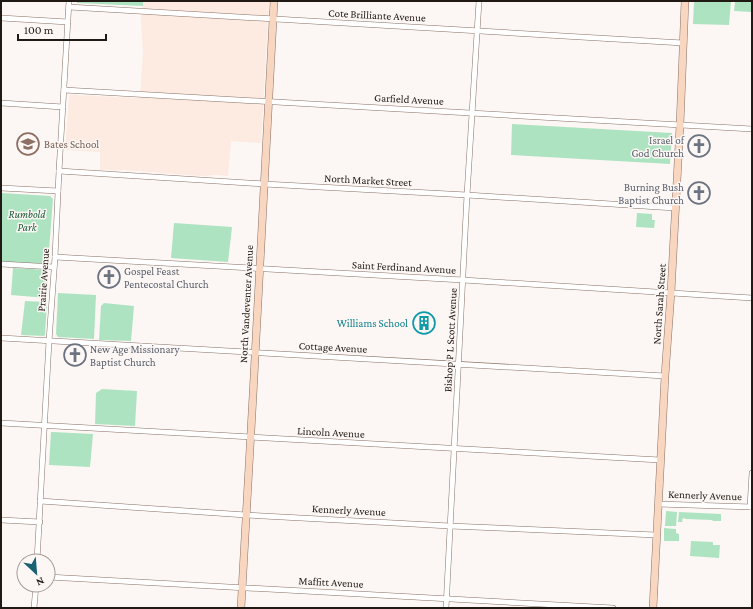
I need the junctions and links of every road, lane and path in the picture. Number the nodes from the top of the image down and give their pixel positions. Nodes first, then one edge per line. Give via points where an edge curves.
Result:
1 (69, 1) edge
2 (274, 1) edge
3 (479, 1) edge
4 (685, 1) edge
5 (69, 7) junction
6 (1, 18) edge
7 (273, 19) junction
8 (68, 22) junction
9 (478, 30) junction
10 (683, 43) junction
11 (64, 90) junction
12 (268, 101) junction
13 (1, 104) edge
14 (63, 107) junction
15 (472, 113) junction
16 (680, 125) junction
17 (752, 129) edge
18 (59, 171) junction
19 (264, 184) junction
20 (1, 188) edge
21 (58, 191) junction
22 (467, 195) junction
23 (675, 208) junction
24 (55, 257) junction
25 (1, 264) edge
26 (54, 267) junction
27 (259, 269) junction
28 (463, 280) junction
29 (671, 292) junction
30 (752, 298) edge
31 (1, 338) edge
32 (49, 341) junction
33 (255, 353) junction
34 (459, 364) junction
35 (665, 376) junction
36 (1, 423) edge
37 (45, 426) junction
38 (250, 438) junction
39 (454, 449) junction
40 (660, 460) junction
41 (752, 473) edge
42 (40, 501) junction
43 (658, 504) junction
44 (751, 507) edge
45 (246, 515) junction
46 (1, 520) edge
47 (40, 522) junction
48 (450, 526) junction
49 (656, 535) junction
50 (38, 553) edge
51 (56, 577) edge
52 (242, 588) junction
53 (35, 593) edge
54 (446, 598) junction
55 (34, 608) edge
56 (241, 608) edge
57 (446, 608) edge
58 (613, 608) edge
59 (653, 608) edge

1 - 5 street, Prairie Avenue
2 - 7 main road, North Vandeventer Avenue
3 - 9 street, Bishop P L Scott Avenue
4 - 10 main road, North Sarah Street
5 - 7 street, Cote Brilliante Avenue
5 - 8 street, Prairie Avenue
6 - 8 street
7 - 9 street, Cote Brilliante Avenue
7 - 12 main road, North Vandeventer Avenue
8 - 11 street, Prairie Avenue
9 - 10 street, Cote Brilliante Avenue
9 - 15 street, Bishop P L Scott Avenue
10 - 16 main road, North Sarah Street
11 - 12 street, Garfield Avenue
11 - 14 street, Prairie Avenue
12 - 15 street, Garfield Avenue
12 - 19 main road, North Vandeventer Avenue
13 - 14 street
14 - 18 street, Prairie Avenue
15 - 16 street, Garfield Avenue
15 - 22 street, Bishop P L Scott Avenue
16 - 17 street, Garfield Avenue
16 - 23 main road, North Sarah Street
18 - 19 street, North Market Street
18 - 21 street, Prairie Avenue
19 - 22 street, North Market Street
19 - 27 main road, North Vandeventer Avenue
20 - 21 street
21 - 24 street, Prairie Avenue
22 - 23 street, North Market Street
22 - 28 street, Bishop P L Scott Avenue
23 - 29 main road, North Sarah Street
24 - 26 street, Prairie Avenue
24 - 27 street, Saint Ferdinand Avenue
25 - 26 street
26 - 32 street, Prairie Avenue
27 - 28 street, Saint Ferdinand Avenue
27 - 33 main road, North Vandeventer Avenue
28 - 29 street, Saint Ferdinand Avenue
28 - 34 street, Bishop P L Scott Avenue
29 - 30 street, Saint Ferdinand Avenue
29 - 35 main road, North Sarah Street
31 - 32 street, Cottage Avenue
32 - 33 street, Cottage Avenue
32 - 37 street, Prairie Avenue
33 - 34 street, Cottage Avenue
33 - 38 main road, North Vandeventer Avenue
34 - 35 street, Cottage Avenue
34 - 39 street, Bishop P L Scott Avenue
35 - 40 main road, North Sarah Street
36 - 37 street, Lincoln Avenue
37 - 38 street, Lincoln Avenue
37 - 42 street, Prairie Avenue
38 - 39 street, Lincoln Avenue
38 - 45 main road, North Vandeventer Avenue
39 - 40 street, Lincoln Avenue
39 - 48 street, Bishop P L Scott Avenue
40 - 43 main road, North Sarah Street
41 - 44 street
42 - 45 street, Kennerly Avenue
42 - 47 street, Prairie Avenue
43 - 44 street, Kennerly Avenue
43 - 49 main road, North Sarah Street
45 - 48 street, Kennerly Avenue
45 - 52 main road, North Vandeventer Avenue
46 - 47 street
47 - 50 street, Prairie Avenue
48 - 49 street, Kennerly Avenue
48 - 54 street, Bishop P L Scott Avenue
49 - 59 main road, North Sarah Street
51 - 52 street, Maffitt Avenue
52 - 54 street, Maffitt Avenue
52 - 56 main road, North Vandeventer Avenue
53 - 55 street
54 - 57 street, Bishop P L Scott Avenue
54 - 58 street, Maffitt Avenue

